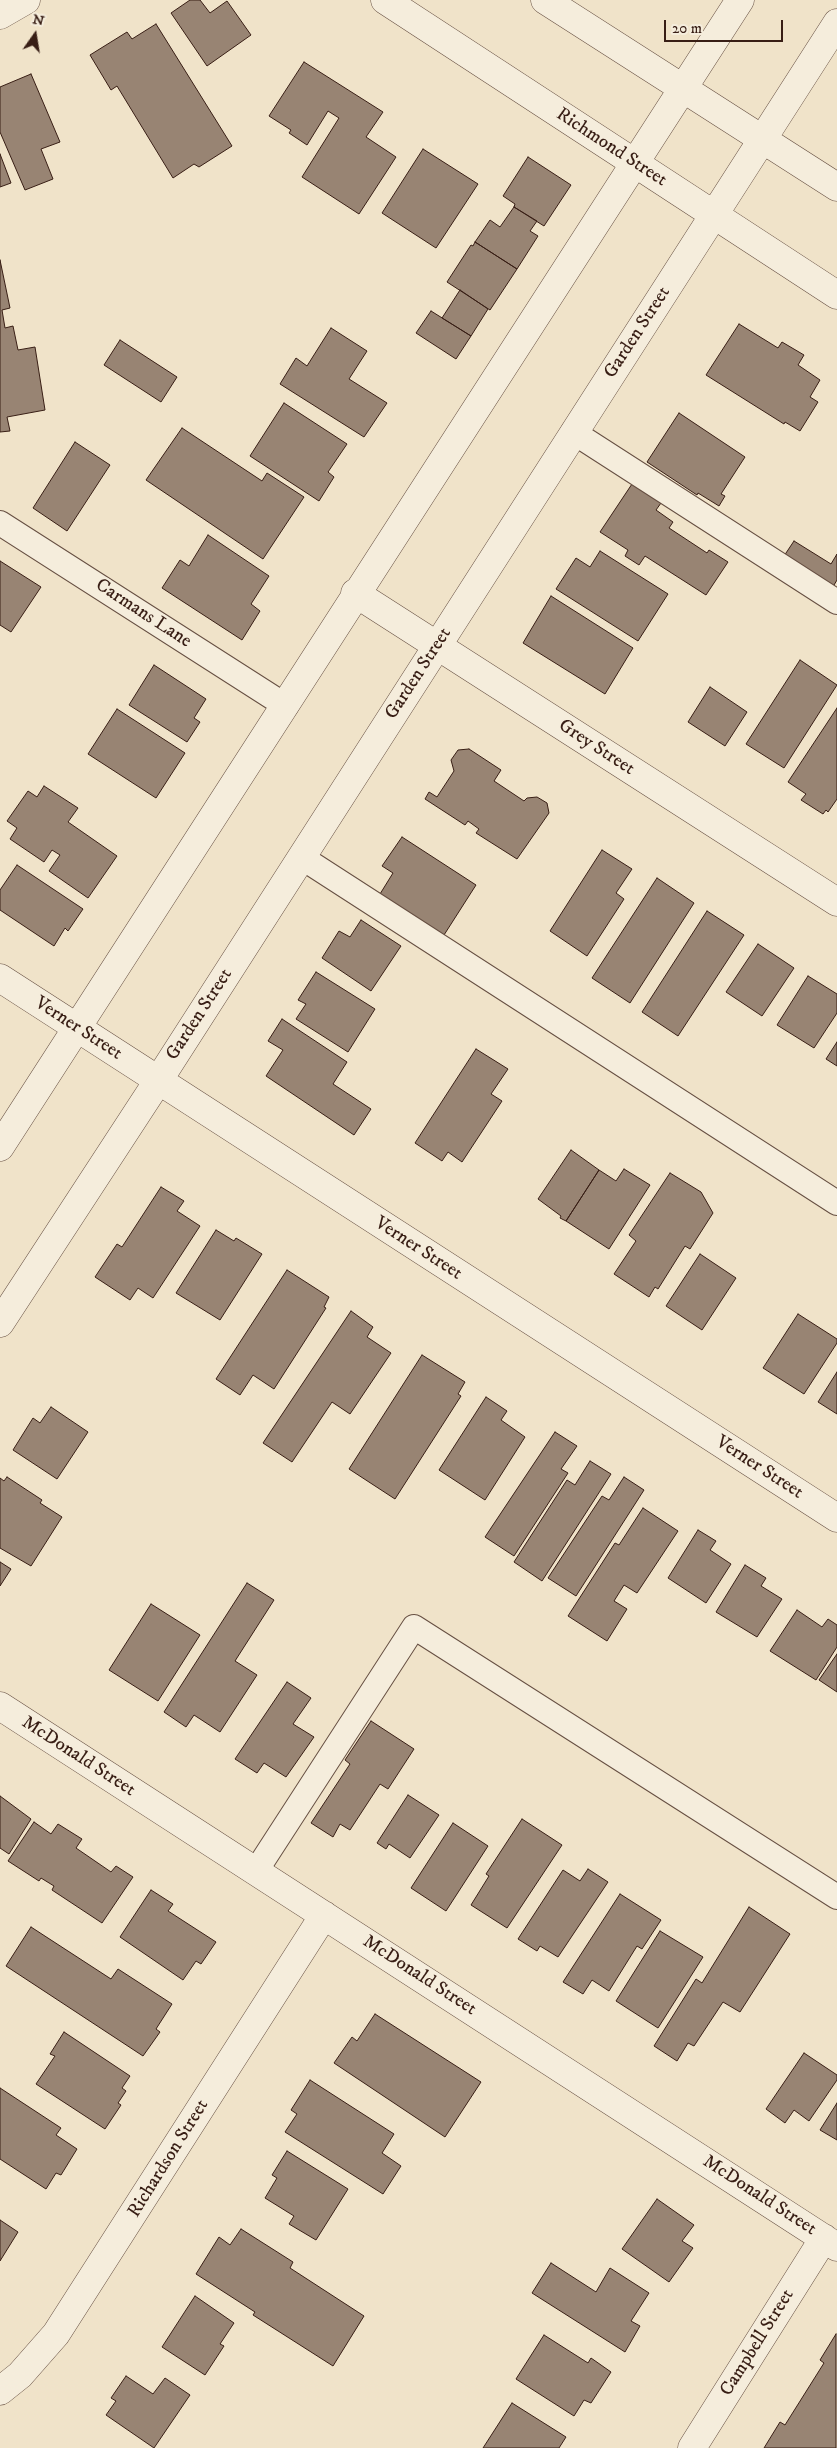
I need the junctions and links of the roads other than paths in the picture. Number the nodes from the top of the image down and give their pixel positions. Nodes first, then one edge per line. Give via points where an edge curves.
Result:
1 (26, 0) edge
2 (385, 0) edge
3 (546, 0) edge
4 (740, 0) edge
5 (0, 15) edge
6 (837, 23) edge
7 (683, 88) junction
8 (764, 139) junction
9 (633, 164) junction
10 (837, 187) edge
11 (714, 216) junction
12 (837, 295) edge
13 (573, 432) junction
14 (0, 523) edge
15 (355, 594) junction
16 (837, 602) edge
17 (438, 646) junction
18 (286, 706) junction
19 (301, 857) junction
20 (837, 902) edge
21 (0, 978) edge
22 (76, 1028) junction
23 (158, 1081) junction
24 (0, 1146) edge
25 (837, 1203) edge
26 (0, 1324) edge
27 (837, 1518) edge
28 (0, 1706) edge
29 (256, 1871) junction
30 (837, 1896) edge
31 (324, 1915) junction
32 (831, 2243) edge
33 (0, 2391) edge
34 (692, 2448) edge

1 - 5 street
2 - 9 street, Richmond Street
3 - 7 street
4 - 7 street
6 - 8 street, Garden Street
7 - 8 street
7 - 9 street
8 - 10 street
8 - 11 street, Garden Street
9 - 11 street, Richmond Street
9 - 15 street
11 - 12 street, Richmond Street
11 - 13 street, Garden Street
13 - 16 lane
13 - 17 street, Garden Street
14 - 18 lane, Carmans Lane
15 - 17 street, Grey Street
15 - 18 street
17 - 19 street, Garden Street
17 - 20 street, Grey Street
18 - 22 street
19 - 23 street, Garden Street
19 - 25 lane
21 - 22 street, Verner Street
22 - 23 street, Verner Street
22 - 24 street
23 - 26 street, Garden Street
23 - 27 street, Verner Street
28 - 29 street, McDonald Street
29 - 30 lane via 414,1627
29 - 31 street, McDonald Street
31 - 32 street, McDonald Street
31 - 33 street, Richardson Street via 56,2334 20,2375
32 - 34 street, Campbell Street

